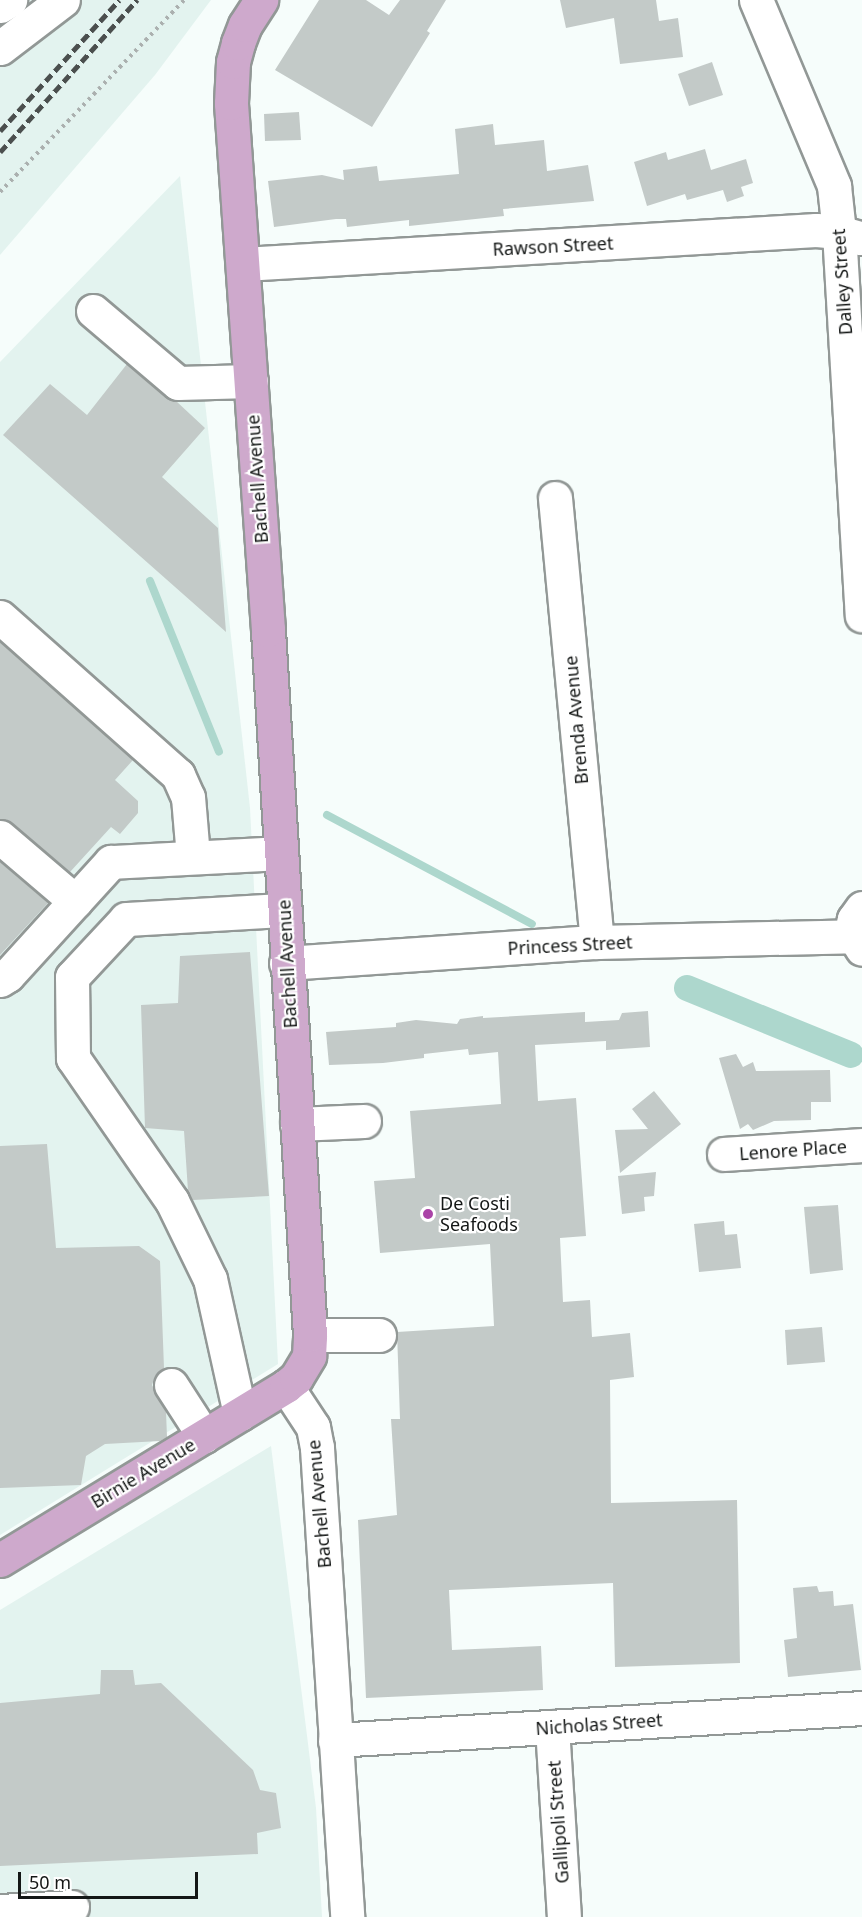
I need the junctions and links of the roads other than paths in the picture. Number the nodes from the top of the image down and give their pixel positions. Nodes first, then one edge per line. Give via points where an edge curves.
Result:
1 (10, 0) edge
2 (63, 0) edge
3 (261, 0) edge
4 (756, 0) edge
5 (0, 6) edge
6 (0, 48) edge
7 (851, 235) edge
8 (243, 264) junction
9 (93, 311) dead end
10 (251, 381) junction
11 (555, 498) dead end
12 (862, 602) edge
13 (0, 617) edge
14 (0, 837) edge
15 (280, 853) junction
16 (194, 857) junction
17 (75, 901) junction
18 (283, 910) junction
19 (859, 931) edge
20 (597, 942) junction
21 (286, 963) junction
22 (0, 980) edge
23 (364, 1121) dead end
24 (297, 1124) junction
25 (862, 1146) edge
26 (724, 1155) dead end
27 (310, 1335) junction
28 (379, 1335) dead end
29 (171, 1385) dead end
30 (286, 1386) junction
31 (240, 1414) junction
32 (204, 1436) junction
33 (0, 1560) edge
34 (862, 1708) edge
35 (552, 1727) junction
36 (335, 1740) junction
37 (72, 1907) dead end
38 (0, 1911) edge
39 (347, 1917) edge
40 (564, 1917) edge

1 - 5 street
2 - 6 street
3 - 8 main road, Bachell Avenue via 238,43 231,82
4 - 7 street, Dalley Street
7 - 8 street, Rawson Street via 804,231
7 - 12 street, Dalley Street
8 - 10 main road, Bachell Avenue
9 - 10 street via 178,382
10 - 15 main road, Bachell Avenue
11 - 20 street, Brenda Avenue
13 - 16 street via 178,775 188,796
14 - 17 street
15 - 16 street
15 - 18 main road, Bachell Avenue
16 - 17 street via 111,862
17 - 22 street
18 - 21 main road, Bachell Avenue
18 - 31 street via 126,919 72,977 73,1058 172,1201 210,1280
19 - 20 street, Princess Street
20 - 21 street, Princess Street
21 - 24 main road, Bachell Avenue
23 - 24 street
24 - 27 main road, Bachell Avenue
25 - 26 street, Lenore Place
27 - 28 street
27 - 30 main road, Bachell Avenue via 304,1368
29 - 32 street
30 - 31 main road, Birnie Avenue
30 - 36 street, Bachell Avenue via 313,1427 317,1448
31 - 32 main road, Birnie Avenue
32 - 33 main road, Birnie Avenue
34 - 35 street, Nicholas Street
35 - 36 street, Nicholas Street
35 - 40 street, Gallipoli Street
36 - 39 street, Bachell Avenue
37 - 38 street

